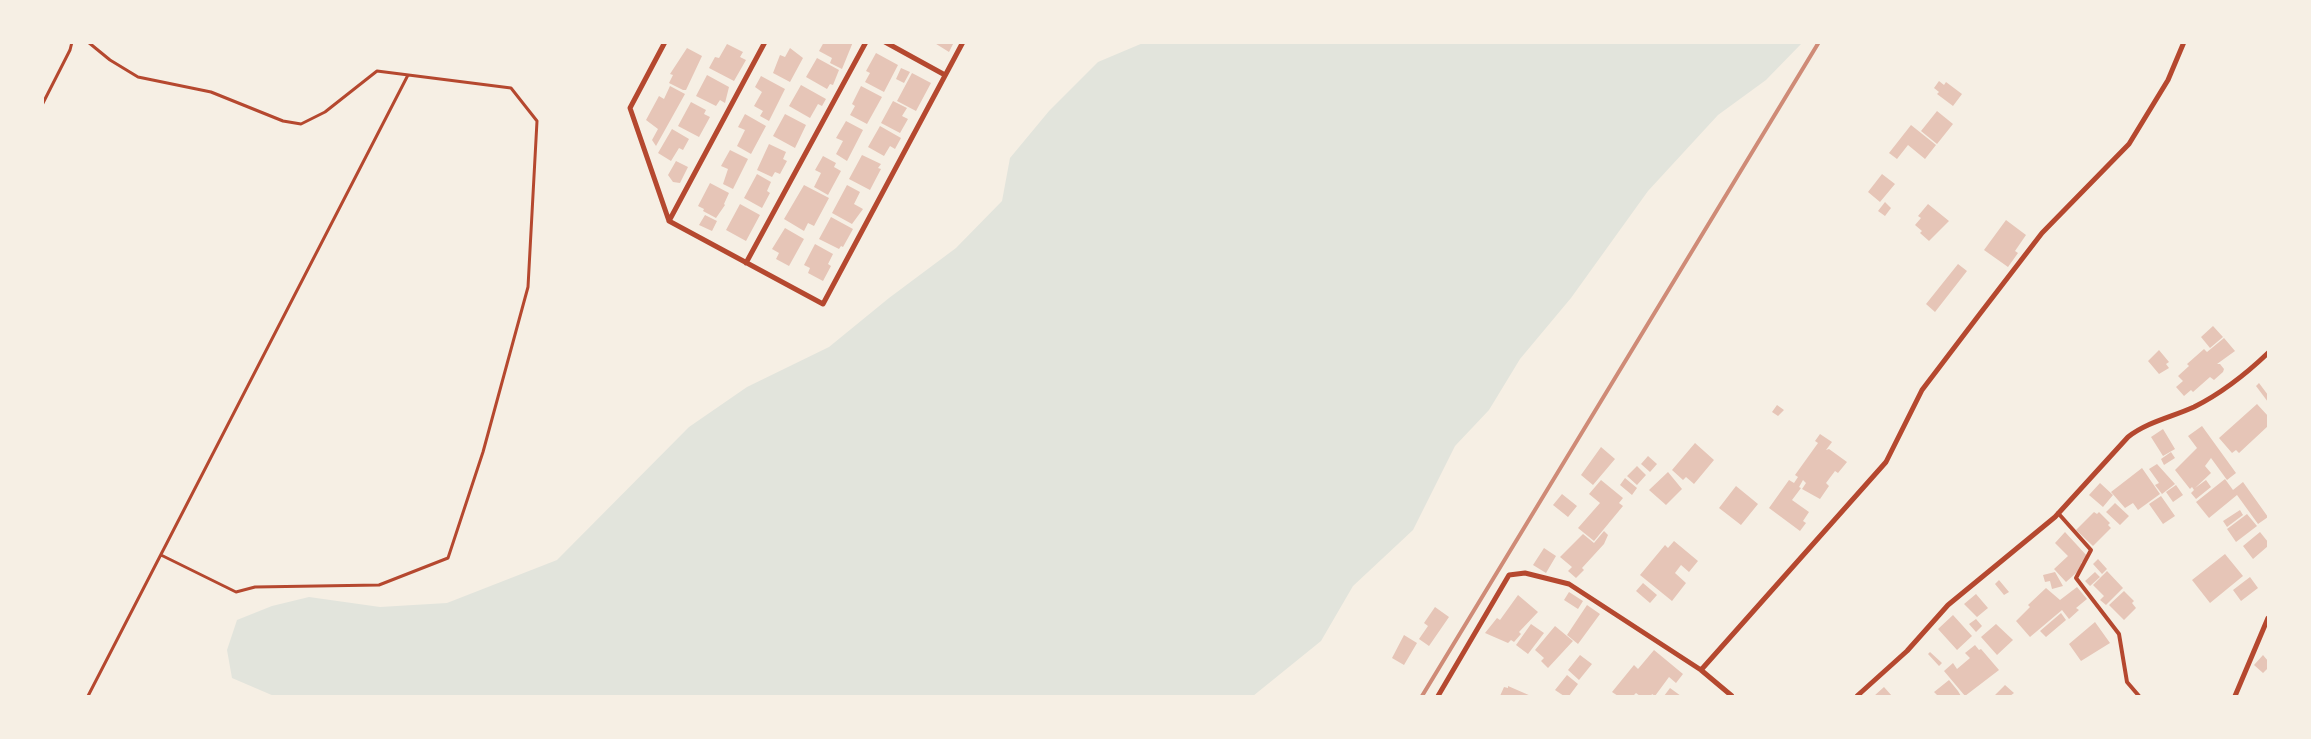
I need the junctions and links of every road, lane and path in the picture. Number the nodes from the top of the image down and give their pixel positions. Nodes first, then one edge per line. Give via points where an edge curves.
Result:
1 (72, 42) edge
2 (88, 42) edge
3 (665, 42) edge
4 (765, 42) edge
5 (866, 42) edge
6 (885, 42) edge
7 (963, 42) edge
8 (2184, 42) edge
9 (408, 75) junction
10 (945, 75) junction
11 (42, 105) edge
12 (669, 221) junction
13 (746, 263) junction
14 (2268, 353) edge
15 (2058, 513) junction
16 (161, 555) junction
17 (2268, 618) edge
18 (1701, 670) junction
19 (1860, 695) edge
20 (88, 696) edge
21 (1438, 696) edge
22 (1732, 696) edge
23 (2139, 696) edge
24 (2235, 696) edge

1 - 11 path
2 - 9 path via 138,77 211,92 283,122 301,124 324,112 377,71
3 - 12 street via 630,108
4 - 12 street
5 - 13 street
6 - 10 street
7 - 10 street
8 - 18 street via 2168,80 2129,144 2042,233 1978,315 1922,390 1886,462
9 - 16 path
9 - 16 path via 511,88 537,122 528,287 483,452 448,558 379,585 255,587 236,592
10 - 13 street via 823,304
12 - 13 street
14 - 15 street via 2244,376 2212,397 2140,427
15 - 19 street via 1948,605 1907,651
15 - 23 lane via 2091,550 2076,578 2119,634 2127,682
16 - 20 path
17 - 24 street
18 - 21 street via 1569,584 1525,573 1509,574
18 - 22 street

